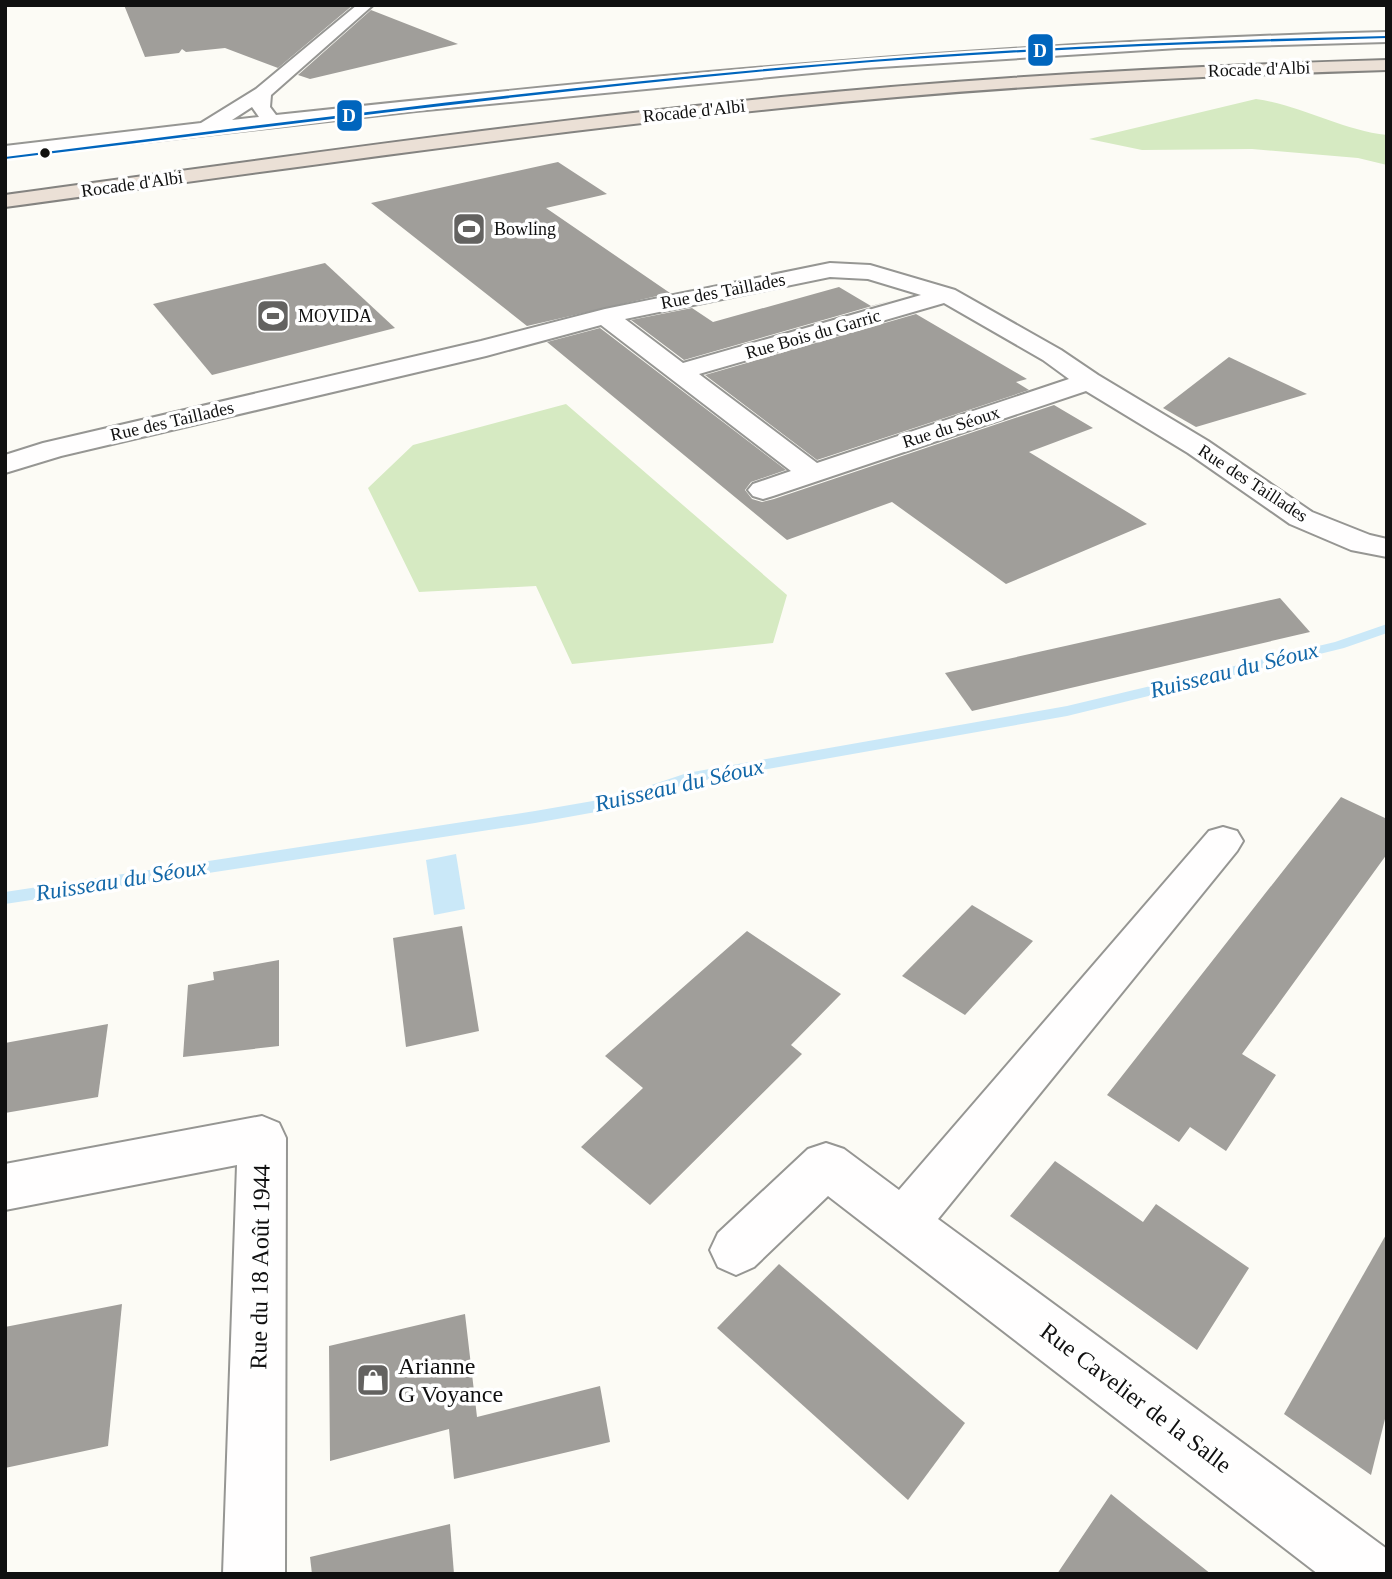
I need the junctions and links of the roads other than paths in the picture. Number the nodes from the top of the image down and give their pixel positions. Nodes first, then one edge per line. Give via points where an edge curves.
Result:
1 (366, 5) edge
2 (1387, 37) edge
3 (1387, 55) edge
4 (1387, 65) edge
5 (551, 92) junction
6 (262, 93) junction
7 (271, 120) junction
8 (323, 121) junction
9 (208, 127) junction
10 (231, 128) junction
11 (76, 150) junction
12 (5, 152) edge
13 (5, 158) edge
14 (5, 186) edge
15 (5, 201) edge
16 (947, 295) junction
17 (606, 316) junction
18 (678, 372) junction
19 (1089, 381) junction
20 (5, 464) edge
21 (813, 473) junction
22 (763, 490) dead end
23 (1387, 548) edge
24 (1223, 841) dead end
25 (5, 1187) edge
26 (903, 1223) junction
27 (736, 1250) dead end
28 (254, 1574) edge
29 (1369, 1574) edge

1 - 6 street
2 - 5 street via 957,55
3 - 14 highway, Rocade d'Albi via 1036,69 757,92
4 - 15 highway, Rocade d'Albi via 1066,79 768,104 534,129
5 - 7 street
5 - 8 street
6 - 7 street via 261,108
6 - 9 street
7 - 9 street
7 - 10 street
8 - 10 street
8 - 11 street
9 - 10 street
9 - 12 street
10 - 11 street
11 - 13 street
16 - 17 street, Rue des Taillades via 870,272 830,270
16 - 18 street, Rue Bois du Garric
16 - 19 street, Rue des Taillades
17 - 18 street
17 - 20 street, Rue des Taillades
18 - 21 street
19 - 21 street, Rue du Séoux
19 - 23 street, Rue des Taillades via 1198,447 1301,518 1362,543
21 - 22 street, Rue du Séoux
24 - 26 street
25 - 28 street, Rue du 18 Août 1944 via 262,1138
26 - 27 street, Rue Cavelier de la Salle via 826,1165
26 - 29 street, Rue Cavelier de la Salle

